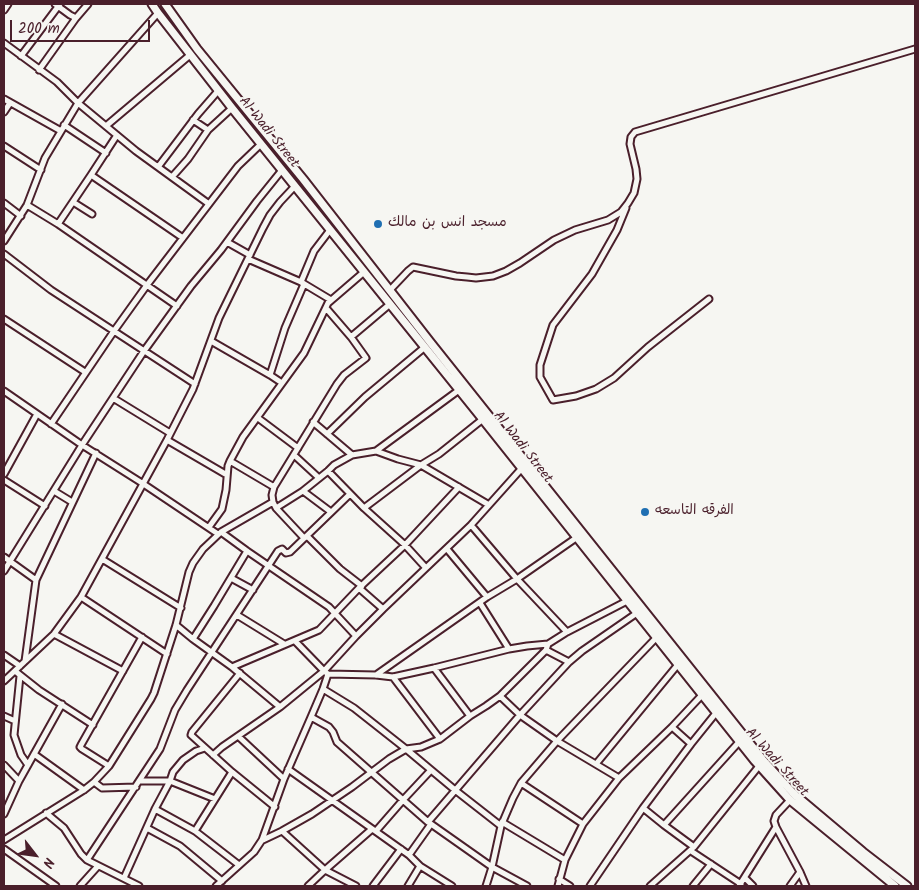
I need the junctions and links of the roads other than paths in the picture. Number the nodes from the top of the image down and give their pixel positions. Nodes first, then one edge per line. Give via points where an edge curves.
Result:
1 (8, 4) edge
2 (57, 4) edge
3 (88, 4) edge
4 (152, 4) edge
5 (165, 4) edge
6 (4, 10) edge
7 (158, 13) junction
8 (76, 18) junction
9 (4, 43) edge
10 (915, 49) edge
11 (190, 55) junction
12 (21, 56) junction
13 (40, 70) junction
14 (218, 90) junction
15 (4, 99) edge
16 (10, 102) junction
17 (78, 103) junction
18 (232, 108) junction
19 (4, 112) edge
20 (193, 120) junction
21 (64, 125) junction
22 (106, 126) junction
23 (208, 130) junction
24 (61, 131) junction
25 (117, 135) junction
26 (261, 144) junction
27 (4, 146) edge
28 (106, 152) junction
29 (158, 166) junction
30 (41, 170) junction
31 (282, 170) junction
32 (91, 175) junction
33 (172, 177) junction
34 (295, 186) junction
35 (73, 202) junction
36 (4, 203) edge
37 (628, 203) junction
38 (209, 204) junction
39 (27, 205) junction
40 (92, 214) dead end
41 (21, 216) junction
42 (58, 224) junction
43 (330, 230) junction
44 (183, 238) junction
45 (4, 241) edge
46 (227, 242) junction
47 (4, 254) edge
48 (249, 257) junction
49 (364, 272) junction
50 (302, 283) junction
51 (147, 285) junction
52 (390, 290) junction
53 (709, 299) dead end
54 (331, 300) junction
55 (390, 304) junction
56 (177, 306) junction
57 (326, 308) junction
58 (4, 319) edge
59 (114, 331) junction
60 (351, 337) junction
61 (211, 341) junction
62 (425, 347) junction
63 (144, 352) junction
64 (85, 372) junction
65 (270, 375) junction
66 (282, 383) junction
67 (195, 384) junction
68 (4, 390) edge
69 (459, 390) junction
70 (113, 398) junction
71 (37, 414) junction
72 (258, 418) junction
73 (483, 419) junction
74 (313, 422) junction
75 (51, 424) junction
76 (170, 433) junction
77 (327, 434) junction
78 (167, 440) junction
79 (82, 445) junction
80 (298, 448) junction
81 (376, 451) junction
82 (96, 453) junction
83 (352, 454) junction
84 (294, 455) junction
85 (230, 461) junction
86 (421, 464) junction
87 (526, 470) junction
88 (328, 471) junction
89 (4, 474) edge
90 (227, 475) junction
91 (319, 478) junction
92 (4, 482) edge
93 (142, 483) junction
94 (274, 487) junction
95 (459, 487) junction
96 (54, 491) junction
97 (303, 491) junction
98 (350, 494) junction
99 (72, 502) junction
100 (274, 505) junction
101 (489, 505) junction
102 (45, 506) junction
103 (364, 508) junction
104 (331, 512) junction
105 (471, 525) junction
106 (209, 527) junction
107 (220, 533) junction
108 (305, 537) junction
109 (576, 538) junction
110 (405, 545) junction
111 (447, 549) junction
112 (246, 551) junction
113 (4, 557) edge
114 (102, 559) junction
115 (10, 561) junction
116 (269, 565) junction
117 (426, 568) junction
118 (4, 571) edge
119 (231, 578) junction
120 (516, 579) junction
121 (36, 580) junction
122 (360, 587) junction
123 (253, 590) junction
124 (81, 597) junction
125 (487, 597) junction
126 (627, 601) junction
127 (480, 603) junction
128 (181, 608) junction
129 (383, 609) junction
130 (335, 613) junction
131 (636, 613) junction
132 (237, 614) junction
133 (176, 626) junction
134 (567, 632) junction
135 (54, 634) junction
136 (356, 636) junction
137 (142, 638) junction
138 (656, 638) junction
139 (193, 639) junction
140 (295, 641) junction
141 (284, 644) junction
142 (547, 647) junction
143 (509, 649) junction
144 (211, 652) junction
145 (167, 654) junction
146 (4, 655) edge
147 (25, 662) junction
148 (569, 662) junction
149 (679, 662) junction
150 (20, 666) junction
151 (232, 667) junction
152 (434, 668) junction
153 (15, 671) junction
154 (123, 671) junction
155 (326, 673) junction
156 (240, 674) junction
157 (376, 675) junction
158 (20, 676) junction
159 (392, 677) junction
160 (4, 681) edge
161 (322, 689) junction
162 (702, 695) junction
163 (500, 696) junction
164 (62, 704) junction
165 (280, 707) junction
166 (716, 713) junction
167 (520, 715) junction
168 (4, 716) edge
169 (470, 716) junction
170 (312, 717) junction
171 (15, 722) junction
172 (93, 724) junction
173 (672, 726) junction
174 (238, 736) junction
175 (440, 739) junction
176 (557, 741) junction
177 (739, 742) junction
178 (691, 744) junction
179 (205, 748) junction
180 (406, 749) junction
181 (34, 754) junction
182 (213, 755) junction
183 (596, 764) junction
184 (4, 765) edge
185 (28, 765) junction
186 (109, 766) junction
187 (759, 766) junction
188 (288, 768) junction
189 (431, 770) junction
190 (232, 772) junction
191 (373, 772) junction
192 (619, 778) junction
193 (284, 779) junction
194 (18, 781) junction
195 (139, 781) junction
196 (170, 781) junction
197 (94, 782) junction
198 (521, 783) junction
199 (136, 787) junction
200 (84, 790) junction
201 (455, 790) junction
202 (215, 799) junction
203 (333, 800) junction
204 (403, 800) junction
205 (790, 800) junction
206 (275, 807) junction
207 (643, 808) junction
208 (155, 809) junction
209 (46, 813) junction
210 (4, 814) edge
211 (429, 823) junction
212 (502, 824) junction
213 (583, 824) junction
214 (664, 825) junction
215 (776, 827) junction
216 (147, 828) junction
217 (374, 830) junction
218 (194, 831) junction
219 (282, 831) junction
220 (4, 840) edge
221 (262, 840) junction
222 (4, 848) edge
223 (401, 849) junction
224 (692, 849) junction
225 (409, 855) junction
226 (87, 860) junction
227 (565, 860) junction
228 (711, 864) junction
229 (239, 865) junction
230 (98, 866) junction
231 (420, 866) junction
232 (492, 867) junction
233 (325, 870) junction
234 (800, 872) junction
235 (124, 878) junction
236 (744, 878) junction
237 (559, 879) junction
238 (222, 881) junction
239 (740, 885) edge
240 (891, 885) edge
241 (56, 886) edge
242 (80, 886) edge
243 (139, 886) edge
244 (216, 886) edge
245 (308, 886) edge
246 (356, 886) edge
247 (373, 886) edge
248 (408, 886) edge
249 (452, 886) edge
250 (486, 886) edge
251 (527, 886) edge
252 (558, 886) edge
253 (570, 886) edge
254 (590, 886) edge
255 (650, 886) edge
256 (693, 886) edge
257 (753, 886) edge
258 (790, 886) edge
259 (806, 886) edge
260 (907, 886) edge

1 - 6 street
2 - 8 street
2 - 12 street
3 - 8 street
4 - 7 main road, Al Wadi Street
5 - 52 main road, Al Wadi Street via 197,49
7 - 11 main road, Al Wadi Street
7 - 17 street
8 - 13 street
9 - 12 street
10 - 37 street via 636,132 630,144 637,179
11 - 14 main road, Al Wadi Street
11 - 22 street
12 - 13 street
13 - 17 street
14 - 18 main road, Al Wadi Street
14 - 20 street
15 - 16 street
16 - 19 street
16 - 24 street
17 - 21 street
17 - 22 street
18 - 23 street
18 - 26 main road, Al Wadi Street
20 - 23 street
20 - 29 street
21 - 24 street
21 - 28 street
22 - 25 street
23 - 33 street
24 - 30 street
25 - 28 street
25 - 29 street
26 - 31 main road, Al Wadi Street
26 - 38 street via 238,166
27 - 30 street
28 - 32 street
29 - 33 street
30 - 39 street
31 - 34 main road, Al Wadi Street
31 - 46 street
32 - 35 street
32 - 44 street
33 - 38 street
34 - 43 main road, Al Wadi Street
34 - 48 street via 270,215
35 - 40 street
35 - 42 street
36 - 41 street
37 - 52 street via 608,220 554,240 520,263 493,276 467,278 413,267
37 - 53 street via 597,266 553,325 540,365 540,377 553,400 576,396 614,378
38 - 44 street
39 - 41 street
39 - 42 street
41 - 45 street
42 - 51 street
43 - 49 main road, Al Wadi Street
43 - 50 street via 314,251
44 - 51 street
46 - 48 street
46 - 56 street
47 - 59 street via 46,287
48 - 50 street
48 - 61 street
49 - 54 street
49 - 55 main road, Al Wadi Street
50 - 54 street
50 - 65 street
51 - 56 street
51 - 59 street
52 - 87 main road, Al Wadi Street
54 - 57 street
55 - 60 street
55 - 62 main road, Al Wadi Street
56 - 63 street
57 - 60 street
57 - 66 street via 304,353
58 - 64 street
59 - 63 street
59 - 64 street
60 - 74 street via 366,358 340,379
61 - 65 street
61 - 67 street
62 - 69 main road, Al Wadi Street
62 - 77 street
63 - 67 street
63 - 70 street
64 - 75 street
65 - 66 street
66 - 72 street
67 - 76 street
68 - 71 street
69 - 73 main road, Al Wadi Street
69 - 81 street
70 - 76 street
70 - 79 street
71 - 75 street
71 - 89 street
72 - 80 street
72 - 85 street
73 - 86 street
73 - 87 main road, Al Wadi Street
74 - 77 street
74 - 80 street
75 - 79 street
76 - 78 street
77 - 83 street
78 - 90 street
78 - 93 street
79 - 82 street
79 - 96 street
80 - 84 street
81 - 83 street
81 - 86 street
82 - 93 street
82 - 99 street
83 - 88 street
84 - 91 street
84 - 94 street
85 - 90 street
85 - 94 street
86 - 95 street
86 - 103 street
87 - 101 street
87 - 109 main road, Al Wadi Street
87 - 149 main road, Al Wadi Street
88 - 91 street
88 - 98 street
90 - 106 street via 224,504
91 - 97 street
92 - 102 street
93 - 106 street
93 - 114 street
94 - 100 street
95 - 101 street
95 - 110 street
96 - 99 street
96 - 102 street
97 - 100 street
97 - 104 street
98 - 103 street
98 - 104 street
99 - 121 street
100 - 107 street
100 - 108 street
101 - 105 street
102 - 115 street
103 - 110 street
104 - 108 street
105 - 111 street
105 - 120 street
106 - 107 street
107 - 112 street
107 - 128 street via 193,563
108 - 116 street via 290,552 280,549
108 - 122 street
109 - 120 street
109 - 126 main road, Al Wadi Street
110 - 117 street
110 - 122 street
111 - 117 street
111 - 125 street
112 - 116 street
112 - 119 street
113 - 115 street
114 - 124 street
114 - 128 street
115 - 118 street
115 - 121 street
116 - 123 street
116 - 130 street
117 - 129 street
119 - 123 street
119 - 139 street
120 - 125 street
120 - 134 street
121 - 147 street
122 - 129 street
122 - 130 street
123 - 132 street
124 - 135 street
124 - 137 street
125 - 127 street
126 - 131 main road, Al Wadi Street
126 - 134 street
127 - 143 street
127 - 157 street
128 - 133 street
129 - 136 street
130 - 136 street
130 - 140 street via 319,630
131 - 138 main road, Al Wadi Street
131 - 148 street
132 - 141 street
132 - 144 street
133 - 139 street
133 - 145 street
134 - 142 street
135 - 147 street
135 - 154 street
136 - 155 street
137 - 145 street
137 - 154 street
138 - 149 main road, Al Wadi Street
138 - 176 street
139 - 144 street
140 - 141 street
140 - 155 street
141 - 151 street
142 - 143 street
142 - 148 street
142 - 163 street
143 - 152 street
144 - 151 street
144 - 195 street via 175,710 163,743
145 - 186 street via 151,699
146 - 150 street
147 - 150 street
148 - 167 street
149 - 162 main road, Al Wadi Street
149 - 183 street
149 - 260 main road, Al Wadi Street via 794,794
150 - 153 street
151 - 156 street
152 - 159 street
152 - 169 street
153 - 158 street
153 - 160 street
154 - 172 street
155 - 157 street
155 - 161 street
155 - 165 street
156 - 165 street
156 - 179 street via 192,733
157 - 159 street
158 - 164 street
158 - 171 street
159 - 175 street
161 - 170 street
161 - 180 street via 354,708
162 - 166 main road, Al Wadi Street
162 - 173 street
163 - 167 street
163 - 169 street
164 - 172 street
164 - 181 street
165 - 174 street
166 - 177 main road, Al Wadi Street
166 - 178 street
167 - 176 street
167 - 201 street
168 - 171 street
169 - 175 street
170 - 188 street
170 - 191 street via 329,727 337,742
171 - 185 street via 14,735
172 - 186 street via 80,747
173 - 178 street
173 - 192 street
174 - 182 street
174 - 193 street
175 - 180 street
176 - 183 street
176 - 198 street
177 - 187 main road, Al Wadi Street
177 - 214 street
178 - 207 street
179 - 182 street
179 - 196 street via 183,760
180 - 189 street
180 - 191 street
181 - 185 street
181 - 200 street
182 - 190 street
183 - 192 street
184 - 194 street
185 - 194 street
186 - 197 street
187 - 205 main road, Al Wadi Street
187 - 224 street
188 - 193 street
188 - 203 street
189 - 201 street
189 - 204 street
190 - 202 street
190 - 206 street
191 - 203 street
191 - 204 street
192 - 213 street
193 - 206 street
194 - 210 street
195 - 196 street
195 - 199 street
196 - 202 street
196 - 208 street
197 - 199 street via 102,788
197 - 200 street
198 - 212 street
198 - 213 street
199 - 226 street
200 - 209 street
201 - 211 street
201 - 212 street
202 - 218 street
203 - 217 street
203 - 219 street
204 - 211 street
204 - 217 street
205 - 215 street via 776,815
205 - 240 main road, Al Wadi Street
206 - 221 street
207 - 214 street
207 - 254 street
208 - 216 street
208 - 218 street
209 - 220 street
209 - 226 street via 64,828
211 - 225 street
211 - 232 street
212 - 227 street
212 - 232 street
213 - 227 street
214 - 224 street
215 - 234 street
215 - 236 street
216 - 235 street
216 - 238 street via 180,846
217 - 223 street
217 - 233 street
218 - 229 street
219 - 221 street
219 - 233 street
221 - 229 street
222 - 241 street
223 - 225 street
223 - 247 street
224 - 228 street
224 - 255 street
225 - 231 street
226 - 230 street
227 - 237 street
228 - 239 street
228 - 256 street
229 - 238 street
230 - 235 street
230 - 242 street
231 - 248 street
231 - 249 street
232 - 250 street
232 - 251 street
233 - 245 street
233 - 246 street
234 - 258 street
234 - 259 street
235 - 243 street
236 - 239 street
236 - 257 street
237 - 252 street
237 - 253 street
238 - 244 street

